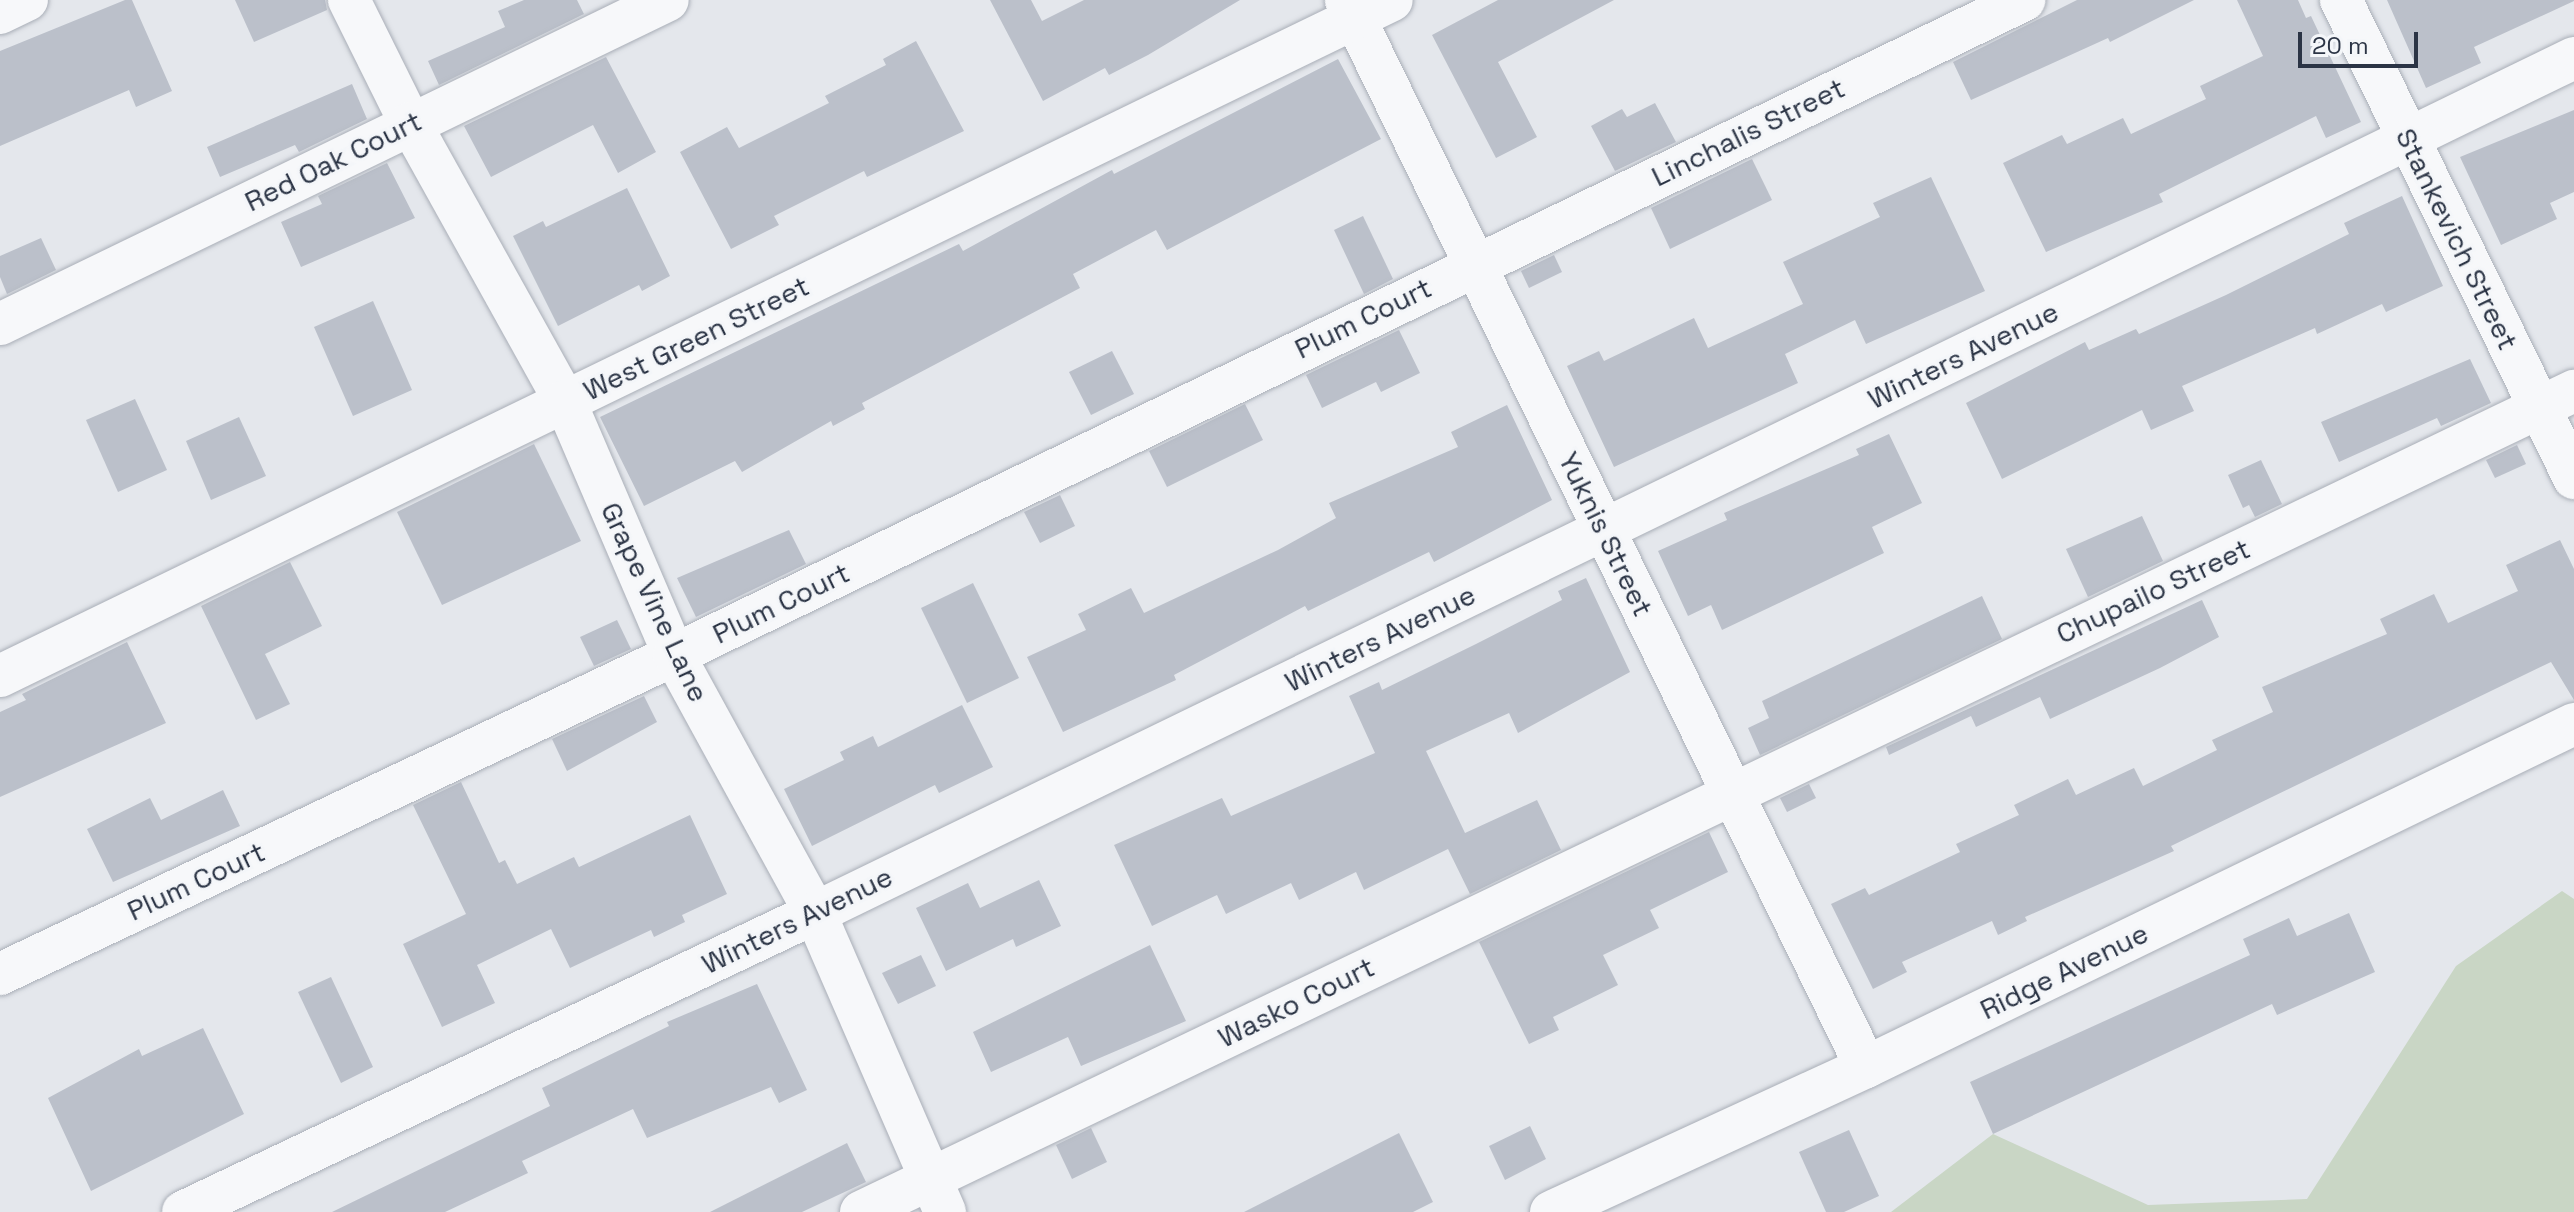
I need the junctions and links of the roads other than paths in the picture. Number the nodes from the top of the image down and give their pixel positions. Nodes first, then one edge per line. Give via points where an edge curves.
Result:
1 (27, 0) edge
2 (349, 0) edge
3 (668, 0) edge
4 (1392, 0) edge
5 (2024, 0) edge
6 (2341, 0) edge
7 (1350, 9) edge
8 (0, 13) edge
9 (2574, 58) edge
10 (410, 123) junction
11 (2408, 138) junction
12 (1472, 264) junction
13 (0, 324) edge
14 (2557, 400) edge
15 (565, 401) junction
16 (2574, 478) edge
17 (1604, 529) junction
18 (674, 655) junction
19 (0, 676) edge
20 (2574, 724) edge
21 (1732, 791) junction
22 (815, 913) junction
23 (0, 974) edge
24 (1866, 1067) junction
25 (937, 1196) edge
26 (183, 1212) edge
27 (861, 1212) edge
28 (1551, 1212) edge

1 - 8 street
2 - 10 street, Grape Vine Lane
3 - 10 street, Red Oak Court
4 - 7 street, West Green Street
5 - 12 street, Linchalis Street
6 - 11 street, Stankevich Street
7 - 12 street, Yuknis Street
7 - 15 street, West Green Street
9 - 11 street, Winters Avenue
10 - 13 street, Red Oak Court
10 - 15 street, Grape Vine Lane
11 - 14 street, Stankevich Street
11 - 17 street, Winters Avenue
12 - 17 street, Yuknis Street
12 - 18 street, Plum Court
14 - 16 street, Stankevich Street
14 - 21 street, Chupailo Street
15 - 18 street, Grape Vine Lane
15 - 19 street, West Green Street
17 - 21 street, Yuknis Street
17 - 22 street, Winters Avenue
18 - 22 street, Grape Vine Lane
18 - 23 street, Plum Court
20 - 24 street, Ridge Avenue
21 - 24 street, Yuknis Street
21 - 25 street, Wasko Court
22 - 25 street, Grape Vine Lane
22 - 26 street, Winters Avenue
24 - 28 street, Ridge Avenue
25 - 27 street, Wasko Court

